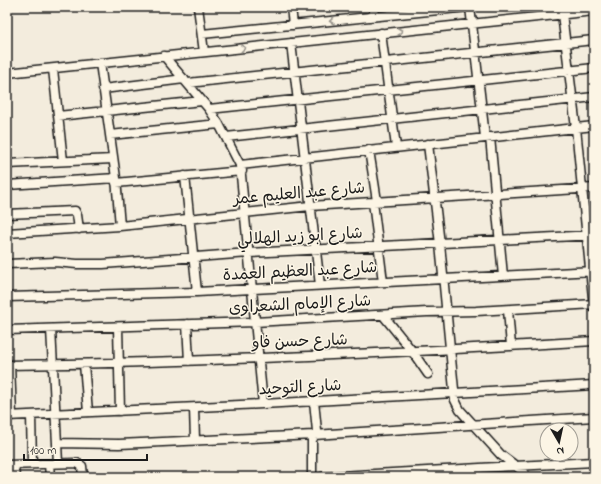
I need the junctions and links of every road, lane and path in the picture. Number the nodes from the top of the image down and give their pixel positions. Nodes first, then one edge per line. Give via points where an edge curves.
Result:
1 (198, 7) edge
2 (291, 7) edge
3 (373, 7) edge
4 (469, 7) edge
5 (457, 8) edge
6 (594, 11) edge
7 (562, 14) junction
8 (374, 16) junction
9 (293, 24) junction
10 (472, 24) junction
11 (381, 33) junction
12 (202, 34) junction
13 (594, 40) edge
14 (291, 43) junction
15 (565, 43) junction
16 (204, 52) junction
17 (475, 52) junction
18 (164, 56) junction
19 (385, 62) junction
20 (100, 63) junction
21 (594, 68) edge
22 (53, 69) junction
23 (569, 71) junction
24 (294, 72) junction
25 (7, 73) edge
26 (478, 80) junction
27 (186, 81) junction
28 (103, 89) junction
29 (388, 90) junction
30 (594, 98) edge
31 (297, 100) junction
32 (573, 100) junction
33 (202, 101) junction
34 (209, 109) junction
35 (482, 110) junction
36 (106, 111) junction
37 (58, 116) junction
38 (392, 119) junction
39 (219, 124) junction
40 (594, 126) edge
41 (576, 128) junction
42 (301, 129) junction
43 (110, 135) junction
44 (226, 136) junction
45 (487, 137) junction
46 (428, 144) junction
47 (396, 147) junction
48 (369, 150) junction
49 (304, 157) junction
50 (113, 159) junction
51 (63, 161) junction
52 (7, 164) edge
53 (241, 168) junction
54 (185, 176) junction
55 (116, 181) junction
56 (7, 185) edge
57 (582, 188) junction
58 (594, 188) edge
59 (495, 194) junction
60 (435, 197) junction
61 (375, 201) junction
62 (310, 206) junction
63 (246, 212) junction
64 (7, 214) edge
65 (189, 218) junction
66 (120, 226) junction
67 (79, 229) junction
68 (7, 233) edge
69 (590, 235) edge
70 (500, 240) junction
71 (440, 244) junction
72 (379, 247) junction
73 (316, 250) junction
74 (249, 253) junction
75 (193, 257) junction
76 (7, 264) edge
77 (592, 271) edge
78 (503, 276) junction
79 (443, 279) junction
80 (383, 282) junction
81 (320, 285) junction
82 (252, 289) junction
83 (197, 292) junction
84 (7, 296) edge
85 (594, 304) edge
86 (594, 308) edge
87 (508, 310) junction
88 (446, 312) junction
89 (383, 315) junction
90 (256, 322) junction
91 (187, 324) junction
92 (118, 327) junction
93 (51, 329) junction
94 (7, 330) edge
95 (594, 341) edge
96 (510, 346) junction
97 (450, 350) junction
98 (412, 352) junction
99 (259, 358) junction
100 (189, 360) junction
101 (119, 363) junction
102 (53, 364) junction
103 (84, 364) junction
104 (8, 365) edge
105 (428, 374) dead end
106 (594, 385) edge
107 (454, 393) junction
108 (314, 401) junction
109 (263, 404) junction
110 (194, 408) junction
111 (120, 411) junction
112 (88, 412) junction
113 (55, 414) junction
114 (31, 415) junction
115 (9, 416) edge
116 (594, 417) edge
117 (474, 425) junction
118 (314, 436) junction
119 (196, 440) junction
120 (57, 443) junction
121 (594, 462) edge
122 (58, 463) junction
123 (32, 464) junction
124 (48, 464) junction
125 (10, 465) edge
126 (515, 466) junction
127 (15, 477) edge
128 (50, 477) edge
129 (83, 477) edge
130 (312, 477) edge
131 (322, 477) edge
132 (527, 477) edge

1 - 12 street
2 - 9 street
3 - 8 street
4 - 5 street
4 - 10 street
5 - 8 street
6 - 7 street
7 - 10 street
7 - 15 street
8 -> 9 street
9 - 12 street
11 -> 10 street
10 - 17 street
11 - 14 street
11 - 19 street
12 - 16 street
13 - 15 street
16 -> 14 street
14 - 24 street
15 - 17 street
15 - 23 street
16 - 18 street
17 - 19 street
17 - 26 street
18 - 20 street
18 - 27 street
19 - 24 street
19 - 29 street
20 - 22 street
20 - 28 street
21 - 23 street
22 - 25 street
22 - 37 street
23 - 26 street
23 - 32 street
24 - 27 street
24 - 31 street
26 - 29 street
26 - 35 street
27 - 28 street
27 - 33 street
28 - 36 street
29 - 31 street
29 - 38 street
30 - 32 street
31 - 34 street
31 - 42 street
32 - 35 street
32 - 41 street
33 - 34 street
33 - 36 street
34 - 39 street
35 - 38 street
35 - 45 street
36 - 37 street
36 - 43 street
37 - 51 street
38 - 42 street
38 - 47 street
39 - 43 street
39 - 44 street
40 - 41 street
41 - 45 street
41 - 57 street
42 - 44 street
42 - 49 street
43 - 50 street
44 - 53 street
45 - 46 street
45 - 59 street
46 - 47 street
46 - 60 street
47 - 48 street
48 - 49 street
48 - 61 street
49 - 53 street
49 - 62 street
50 - 51 street
50 - 55 street
51 - 52 street
53 - 54 street
53 - 63 street
54 - 55 street
54 - 65 street
55 - 56 street
55 - 66 street
57 - 58 street, شارع عبد العليم عمر
57 - 59 street, شارع عبد العليم عمر
57 - 69 street
59 - 60 street, شارع عبد العليم عمر
59 - 70 street
60 - 61 street, شارع عبد العليم عمر
60 - 71 street
61 - 62 street, شارع عبد العليم عمر
61 - 72 street
62 - 63 street, شارع عبد العليم عمر
62 - 73 street
63 - 65 street, شارع عبد العليم عمر
63 - 74 street
64 - 67 street via 75,211
65 - 66 street, شارع عبد العليم عمر
65 - 75 street
66 - 67 street, شارع عبد العليم عمر
67 - 68 street, شارع عبد العليم عمر
69 - 70 street, شارع ابو زيد الهلالي
69 - 77 street
70 - 71 street, شارع ابو زيد الهلالي
70 - 78 street
71 - 72 street, شارع ابو زيد الهلالي
71 - 79 street
72 - 73 street, شارع ابو زيد الهلالي
72 - 80 street
73 - 74 street, شارع ابو زيد الهلالي
73 - 81 street
74 - 75 street, شارع ابو زيد الهلالي
74 - 82 street
75 - 76 street, شارع ابو زيد الهلالي via 103,264
75 - 83 street
77 - 78 street, شارع عبد العظيم العمدة
77 - 85 street
78 - 79 street, شارع عبد العظيم العمدة
79 - 80 street, شارع عبد العظيم العمدة
79 - 88 street
80 - 81 street, شارع عبد العظيم العمدة
81 - 82 street, شارع عبد العظيم العمدة
82 - 83 street, شارع عبد العظيم العمدة
82 - 90 street
83 - 84 street, شارع عبد العظيم العمدة
85 - 86 street
85 - 87 street, شارع الإمام الشعراوى
87 - 88 street, شارع الإمام الشعراوى
87 - 96 street
88 - 89 street, شارع الإمام الشعراوى
88 - 97 street
89 - 90 street, شارع الإمام الشعراوى
89 - 98 street
90 - 91 street, شارع الإمام الشعراوى
90 - 99 street
91 - 92 street, شارع الإمام الشعراوى
91 - 100 street
92 - 93 street, شارع الإمام الشعراوى
92 - 101 street
93 - 94 street, شارع الإمام الشعراوى
93 - 102 street
95 - 96 street, شارع حسن فاو
96 - 97 street, شارع حسن فاو
97 - 98 street, شارع حسن فاو
97 - 107 street
98 - 99 street, شارع حسن فاو
98 - 105 street
99 - 100 street, شارع حسن فاو
99 - 109 street
100 - 101 street, شارع حسن فاو
101 - 103 street, شارع حسن فاو
101 - 111 street
102 - 103 street, شارع حسن فاو
102 - 104 street, شارع حسن فاو
102 - 113 street
103 - 112 street
104 - 115 street
106 - 107 street, شارع التوحيد
107 - 108 street, شارع التوحيد
107 - 117 street via 458,407
108 - 109 street, شارع التوحيد
108 - 118 street via 317,429
109 - 110 street, شارع التوحيد
110 - 111 street, شارع التوحيد
110 - 119 street
111 - 112 street, شارع التوحيد
112 - 113 street, شارع التوحيد
113 - 114 street, شارع التوحيد
113 - 120 street
114 - 115 street, شارع التوحيد
114 - 123 street
116 - 117 street
117 - 118 street
117 - 126 street
118 - 119 street
118 - 130 street
119 - 120 street via 107,444
120 - 122 street
121 - 126 street
122 - 124 street
122 - 129 street via 79,463 82,466
123 - 124 street
123 - 125 street
124 - 128 street
125 - 127 street
126 - 131 street
126 - 132 street

